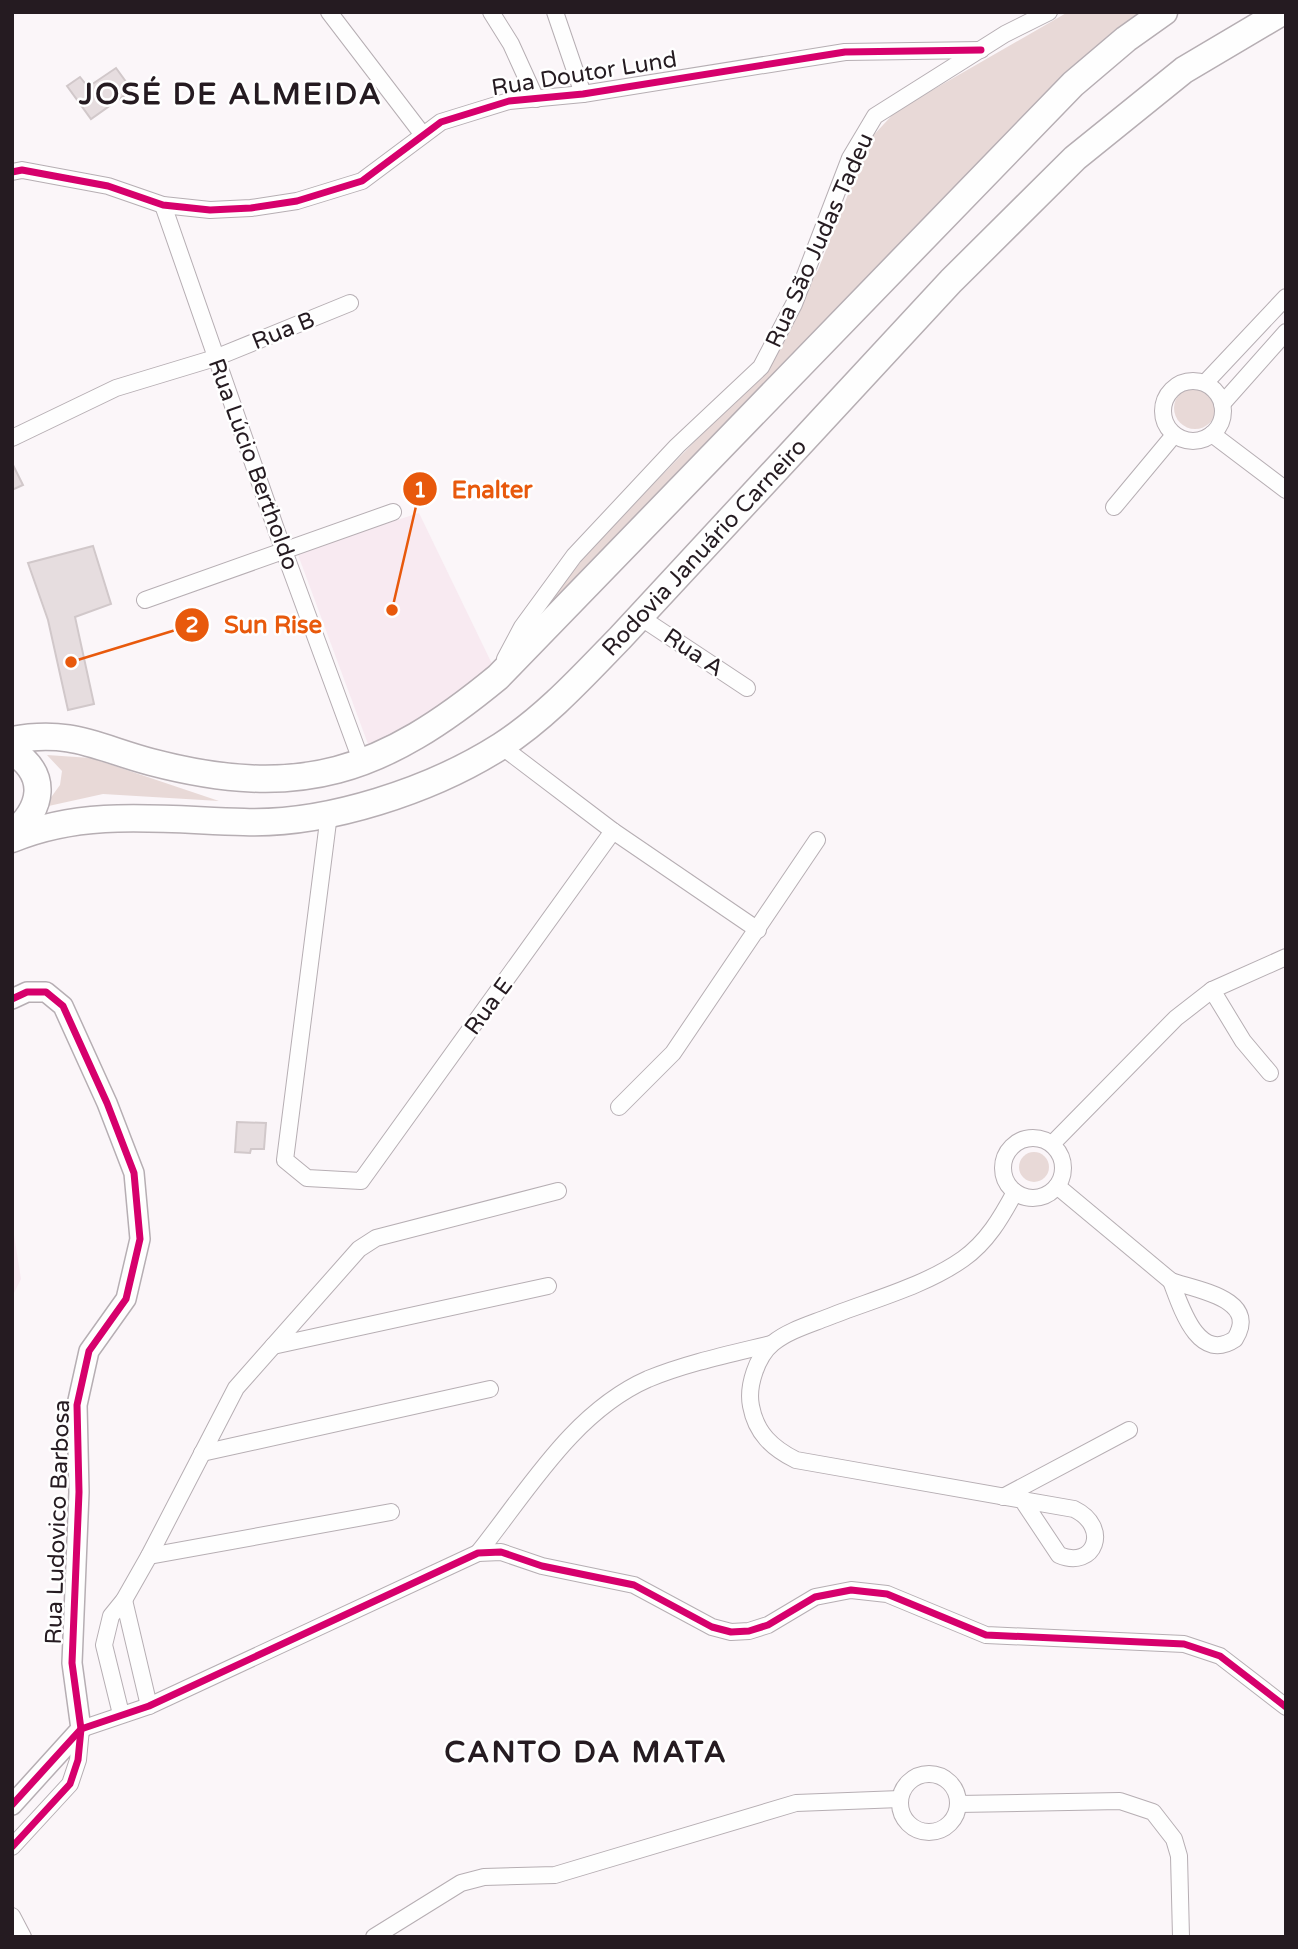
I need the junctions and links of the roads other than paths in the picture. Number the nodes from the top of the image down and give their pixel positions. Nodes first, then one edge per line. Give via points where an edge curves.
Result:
1 (329, 12) edge
2 (491, 12) edge
3 (555, 12) edge
4 (1049, 12) edge
5 (1164, 12) edge
6 (1282, 12) edge
7 (981, 50) junction
8 (583, 94) junction
9 (536, 99) junction
10 (422, 135) junction
11 (12, 172) edge
12 (163, 205) junction
13 (1286, 297) edge
14 (350, 303) dead end
15 (1286, 332) edge
16 (215, 358) junction
17 (1206, 383) junction
18 (1222, 404) junction
19 (1212, 434) junction
20 (1174, 435) junction
21 (12, 438) edge
22 (1286, 491) edge
23 (1114, 507) dead end
24 (393, 512) dead end
25 (284, 549) junction
26 (145, 600) dead end
27 (640, 617) junction
28 (498, 677) junction
29 (747, 688) dead end
30 (12, 740) edge
31 (500, 746) junction
32 (12, 751) edge
33 (362, 763) junction
34 (329, 814) junction
35 (613, 831) junction
36 (12, 834) edge
37 (12, 839) edge
38 (817, 840) dead end
39 (758, 930) junction
40 (1286, 957) edge
41 (1212, 990) junction
42 (12, 999) edge
43 (1270, 1073) dead end
44 (619, 1107) dead end
45 (1052, 1144) junction
46 (1057, 1186) junction
47 (558, 1191) dead end
48 (1015, 1192) junction
49 (1171, 1281) junction
50 (548, 1286) dead end
51 (771, 1344) junction
52 (273, 1346) junction
53 (491, 1389) dead end
54 (1129, 1430) dead end
55 (202, 1453) junction
56 (1003, 1497) junction
57 (1023, 1501) junction
58 (391, 1512) dead end
59 (478, 1553) junction
60 (149, 1556) junction
61 (124, 1600) junction
62 (149, 1706) junction
63 (1286, 1707) edge
64 (121, 1714) junction
65 (81, 1729) junction
66 (900, 1799) junction
67 (958, 1804) junction
68 (12, 1805) edge
69 (12, 1847) edge
70 (12, 1916) edge
71 (22, 1936) edge
72 (374, 1937) edge
73 (1181, 1937) edge

1 - 10 street
2 - 9 street
3 - 8 street
4 - 7 street, Rua São Judas Tadeu
5 - 28 highway via 1073,84
6 - 27 highway, Rodovia Januário Carneiro via 1184,70 1075,158 942,291
7 - 8 street, Rua Doutor Lund via 845,52
7 - 28 street, Rua São Judas Tadeu via 876,116 850,158 794,304 761,367 677,446 574,556 522,627
8 - 9 street, Rua Doutor Lund
9 - 10 street, Rua Doutor Lund via 471,111
10 - 12 street, Rua Doutor Lund via 362,181 330,193 251,208
11 - 12 street, Rua Doutor Lund via 108,186
12 - 16 street, Rua Lúcio Bertholdo
13 - 17 street
14 - 16 street, Rua B
15 - 18 street
16 - 21 street, Rua B via 116,388
16 - 25 street, Rua Lúcio Bertholdo
17 - 18 street
17 - 20 street via 1185,381 1169,392 1162,411
18 - 19 street via 1220,424
19 - 20 street via 1193,441
19 - 22 street
20 - 23 street
24 - 25 street
25 - 26 street
25 - 33 street, Rua Lúcio Bertholdo
27 - 29 street, Rua A
27 - 31 highway, Rodovia Januário Carneiro via 565,694
28 - 33 highway via 424,734
30 - 33 highway via 61,737 94,742 150,762 236,779 323,774
31 - 34 highway, Rodovia Januário Carneiro via 413,789
31 - 35 street
32 - 36 highway via 25,759 36,776 38,796 32,816
34 - 35 street, Rua E via 285,1160 307,1178 361,1181
34 - 37 highway, Rodovia Januário Carneiro via 246,823 110,817 49,825
35 - 39 street
38 - 39 street
39 - 44 street via 673,1053
40 - 41 street
41 - 43 street via 1243,1041
41 - 45 street via 1176,1018
42 - 65 street, Rua Ludovico Barbosa via 27,992 46,992 63,1006 134,1173 139,1239 126,1299 89,1351 76,1405 79,1492 72,1663
45 - 46 street via 1063,1168
45 - 48 street via 1026,1139 1009,1150 1003,1169
46 - 48 street via 1041,1198
46 - 49 street
47 - 52 street via 376,1238 359,1249
48 - 51 street via 982,1244 962,1260 928,1279
49 - 49 street via 1204,1343 1220,1346 1235,1339 1241,1324 1237,1308 1227,1300
50 - 52 street
51 - 56 street via 752,1378 750,1399 753,1419 778,1451 796,1460
51 - 59 street via 648,1380 614,1398 573,1434
52 - 55 street via 236,1388
53 - 55 street
54 - 56 street
55 - 60 street
56 - 57 street
57 - 57 street via 1059,1555 1082,1557 1093,1546 1096,1531 1086,1514
58 - 60 street
59 - 62 street
59 - 63 street via 501,1552 542,1566 634,1585 730,1632 768,1625 815,1597 851,1590 887,1594 986,1635 1184,1644 1220,1656
60 - 61 street
61 - 62 street
61 - 64 street via 111,1616 104,1645
62 - 64 street
64 - 65 street
65 - 68 street
65 - 69 street via 71,1784
66 - 67 street via 909,1782 925,1774 954,1788
66 - 67 street via 904,1818 928,1832 952,1821
66 - 72 street via 796,1803 555,1875 484,1877 461,1883
67 - 73 street via 1120,1801 1153,1812 1174,1839 1179,1856
70 - 71 street

